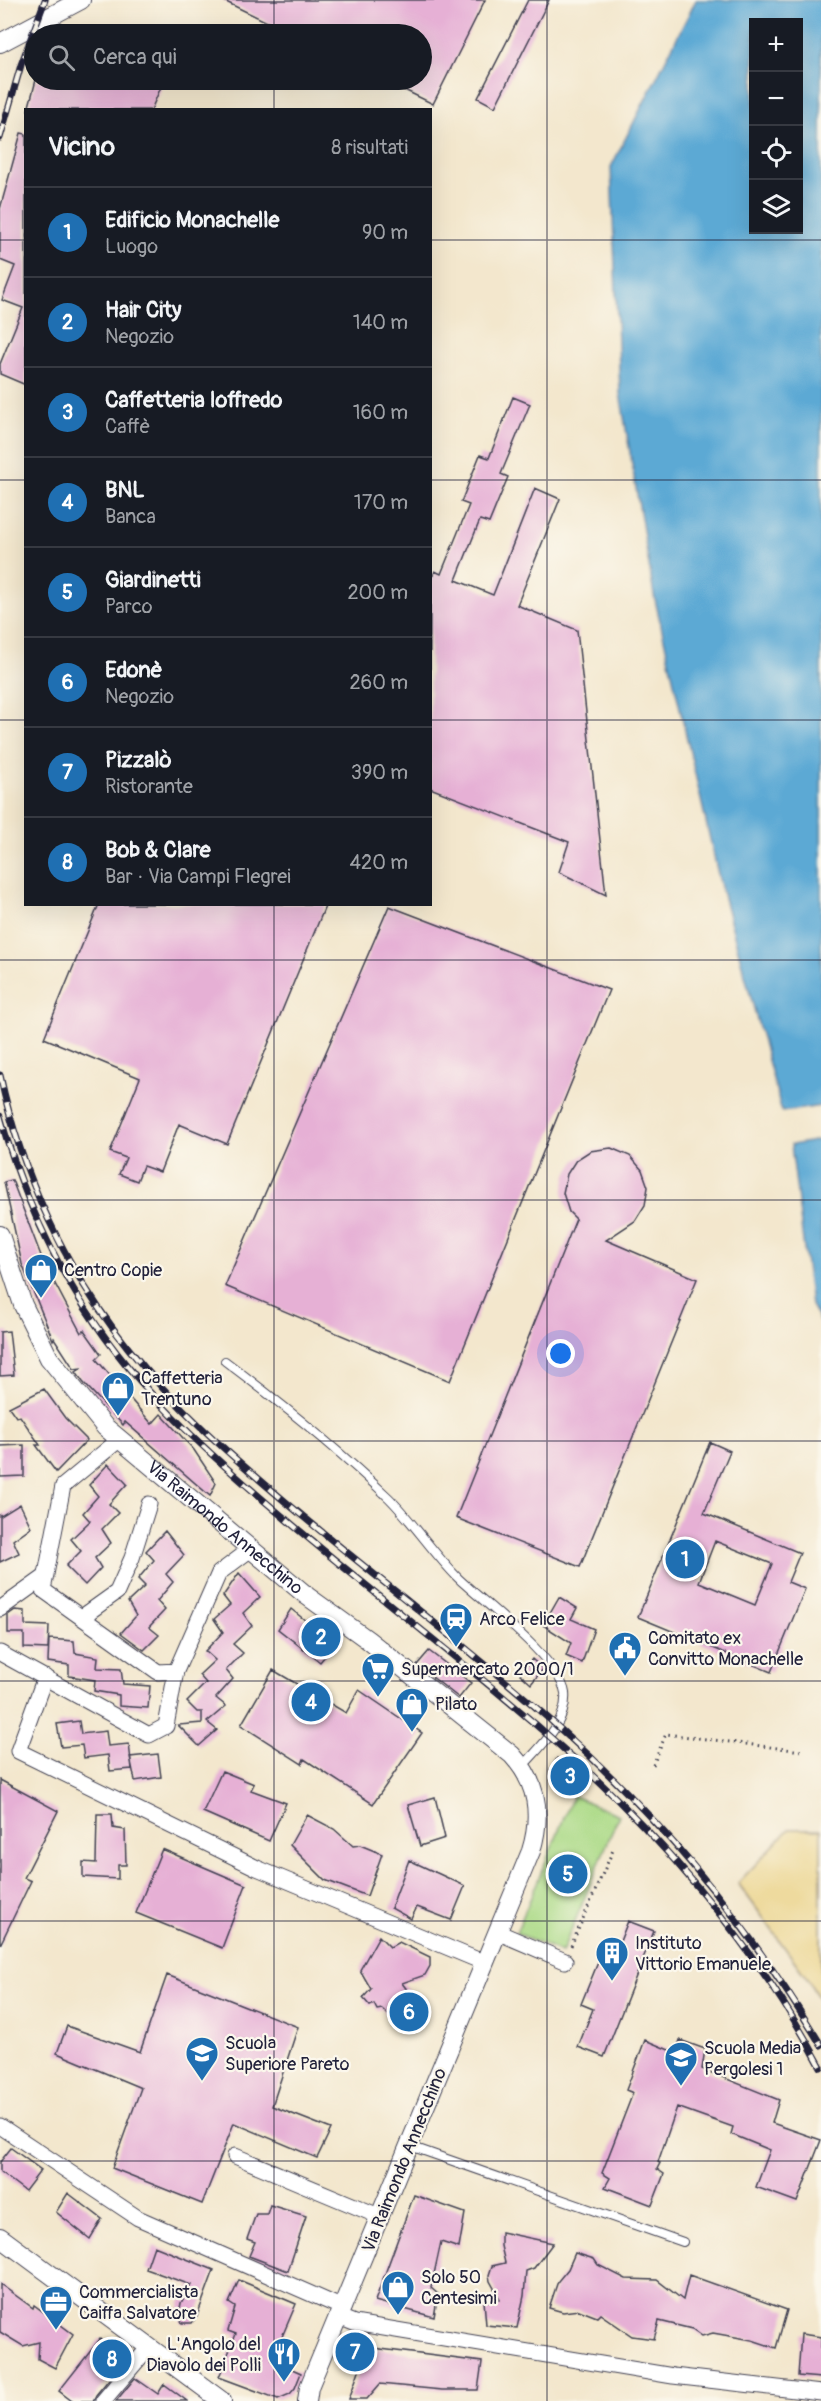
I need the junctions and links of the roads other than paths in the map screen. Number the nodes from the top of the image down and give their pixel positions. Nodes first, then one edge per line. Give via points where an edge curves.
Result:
1 (81, 0) edge
2 (35, 24) edge
3 (24, 30) edge
4 (4, 40) edge
5 (0, 1235) edge
6 (225, 1361) dead end
7 (120, 1439) junction
8 (149, 1504) dead end
9 (251, 1549) junction
10 (45, 1576) junction
11 (0, 1609) edge
12 (82, 1617) junction
13 (0, 1653) edge
14 (176, 1671) junction
15 (45, 1677) junction
16 (523, 1766) junction
17 (497, 1932) junction
18 (565, 1961) road end
19 (485, 1963) junction
20 (0, 2126) edge
21 (410, 2146) junction
22 (235, 2156) dead end
23 (381, 2217) junction
24 (0, 2238) edge
25 (683, 2242) dead end
26 (341, 2313) junction
27 (149, 2347) junction
28 (821, 2393) edge
29 (308, 2394) edge
30 (103, 2401) edge
31 (222, 2401) edge
32 (296, 2401) edge

1 - 2 street
3 - 4 street
5 - 7 street, Via Raimondo Annecchino via 23,1305 49,1358 105,1427
6 - 16 lane via 270,1394 390,1499 457,1577 527,1639 556,1674 565,1695 564,1709 549,1736
7 - 9 street, Via Raimondo Annecchino
7 - 10 street via 63,1486
8 - 12 street via 117,1592
9 - 14 street via 219,1573
9 - 16 street, Via Raimondo Annecchino
10 - 11 street
10 - 12 street via 43,1590
12 - 14 street via 158,1672
13 - 15 street
14 - 15 street via 165,1726 149,1735
15 - 19 street via 18,1751 256,1868
16 - 17 street, Via Raimondo Annecchino via 537,1801 537,1826 531,1851
17 - 18 street
17 - 19 street, Via Raimondo Annecchino
19 - 21 street, Via Raimondo Annecchino
20 - 26 street via 138,2218
21 - 23 street, Via Raimondo Annecchino
21 - 25 lane
22 - 23 street
23 - 26 street, Via Raimondo Annecchino
24 - 27 street
26 - 28 street via 354,2323 673,2376
26 - 29 street, Via Raimondo Annecchino
27 - 30 street
27 - 31 street
29 - 32 street, Via Raimondo Annecchino

